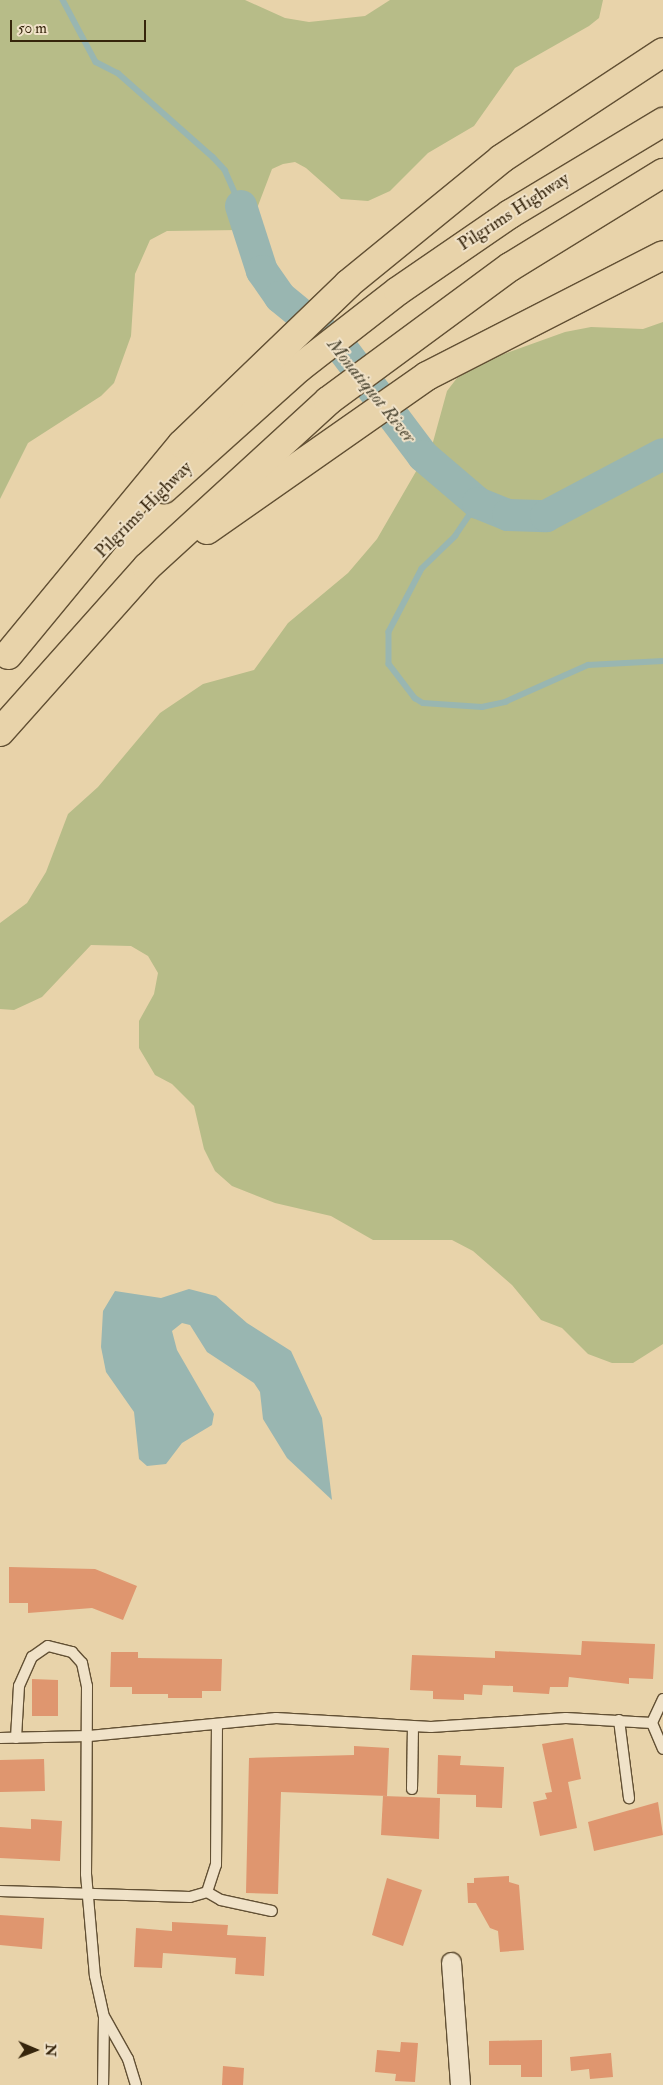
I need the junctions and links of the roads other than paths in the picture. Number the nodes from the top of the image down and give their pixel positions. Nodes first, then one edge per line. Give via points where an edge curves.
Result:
1 (663, 52) edge
2 (663, 122) edge
3 (663, 173) edge
4 (663, 255) edge
5 (4, 659) edge
6 (57, 665) junction
7 (0, 732) edge
8 (663, 1699) edge
9 (619, 1720) junction
10 (652, 1723) junction
11 (217, 1724) junction
12 (413, 1727) junction
13 (89, 1736) junction
14 (0, 1738) edge
15 (16, 1738) junction
16 (663, 1749) edge
17 (412, 1789) dead end
18 (630, 1798) dead end
19 (0, 1891) edge
20 (207, 1892) junction
21 (88, 1894) junction
22 (272, 1911) dead end
23 (451, 1962) dead end
24 (104, 2017) junction
25 (103, 2085) edge
26 (136, 2085) edge
27 (460, 2085) edge

1 - 5 highway via 501,159 348,284 152,478
2 - 5 highway, Pilgrims Highway via 510,214 298,368 144,508
3 - 6 highway via 510,267 328,401 170,544
4 - 6 highway via 427,376 350,426 193,541
6 - 7 highway
8 - 10 lane
9 - 10 lane
9 - 12 lane
9 - 18 lane
10 - 16 lane
11 - 12 lane via 290,1718
11 - 13 lane
11 - 20 lane via 216,1865
12 - 17 lane
13 - 15 lane
13 - 15 lane via 82,1663 72,1652 48,1646 36,1652 22,1676
13 - 21 lane
14 - 15 lane
19 - 21 lane
20 - 21 lane via 190,1897
20 - 22 lane via 221,1900
21 - 24 lane via 95,1976
23 - 27 street
24 - 25 lane
24 - 26 lane via 126,2055

